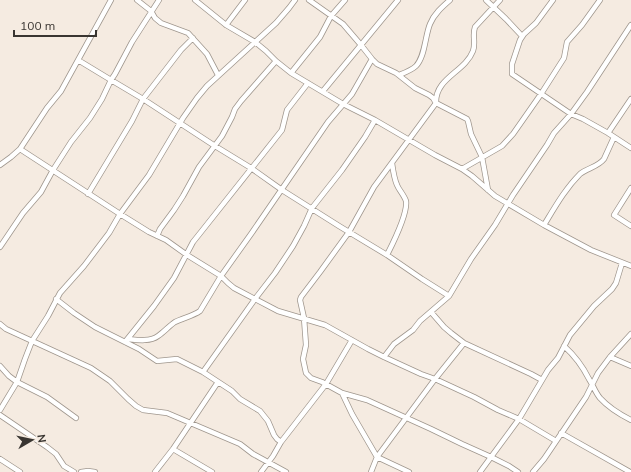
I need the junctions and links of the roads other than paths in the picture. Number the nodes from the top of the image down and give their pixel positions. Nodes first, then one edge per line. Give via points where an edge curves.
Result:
1 (111, 0) edge
2 (137, 0) edge
3 (159, 0) edge
4 (197, 0) edge
5 (245, 0) edge
6 (295, 0) edge
7 (309, 0) edge
8 (345, 0) edge
9 (398, 0) edge
10 (450, 0) edge
11 (486, 0) edge
12 (500, 0) edge
13 (552, 0) edge
14 (600, 0) edge
15 (494, 7) junction
16 (151, 11) junction
17 (331, 16) junction
18 (226, 25) junction
19 (631, 26) edge
20 (522, 36) junction
21 (193, 38) junction
22 (255, 42) junction
23 (361, 45) junction
24 (78, 60) junction
25 (276, 60) junction
26 (372, 60) junction
27 (292, 73) junction
28 (218, 75) junction
29 (399, 75) junction
30 (110, 80) junction
31 (308, 83) junction
32 (323, 91) junction
33 (541, 94) junction
34 (143, 99) junction
35 (631, 99) edge
36 (436, 103) junction
37 (343, 104) junction
38 (571, 114) junction
39 (375, 120) junction
40 (180, 124) junction
41 (608, 133) junction
42 (614, 137) junction
43 (409, 140) junction
44 (214, 146) junction
45 (631, 148) edge
46 (20, 149) junction
47 (482, 157) junction
48 (392, 163) junction
49 (0, 165) edge
50 (251, 168) junction
51 (462, 169) junction
52 (52, 170) junction
53 (631, 188) edge
54 (282, 190) junction
55 (488, 190) junction
56 (88, 194) junction
57 (509, 204) junction
58 (312, 208) junction
59 (120, 214) junction
60 (544, 225) junction
61 (631, 226) edge
62 (349, 232) junction
63 (157, 236) junction
64 (0, 246) edge
65 (187, 255) junction
66 (387, 255) junction
67 (622, 263) junction
68 (631, 266) edge
69 (221, 276) junction
70 (449, 296) junction
71 (56, 299) junction
72 (255, 299) junction
73 (430, 312) junction
74 (304, 318) junction
75 (0, 324) edge
76 (631, 334) edge
77 (126, 340) junction
78 (352, 340) junction
79 (32, 342) junction
80 (464, 343) junction
81 (564, 346) junction
82 (384, 357) junction
83 (610, 357) junction
84 (0, 366) edge
85 (631, 366) edge
86 (203, 372) junction
87 (435, 379) junction
88 (542, 380) junction
89 (17, 382) junction
90 (218, 382) junction
91 (326, 384) junction
92 (592, 384) junction
93 (342, 393) junction
94 (0, 410) edge
95 (0, 415) edge
96 (76, 418) dead end
97 (406, 418) junction
98 (519, 419) junction
99 (631, 420) edge
100 (190, 424) junction
101 (561, 433) junction
102 (556, 441) junction
103 (281, 442) junction
104 (173, 449) junction
105 (377, 457) junction
106 (490, 457) junction
107 (0, 458) edge
108 (268, 462) junction
109 (536, 471) edge
110 (20, 472) edge
111 (74, 472) edge
112 (81, 472) edge
113 (95, 472) edge
114 (155, 472) edge
115 (212, 472) edge
116 (261, 472) edge
117 (286, 472) edge
118 (371, 472) edge
119 (409, 472) edge
120 (480, 472) edge
121 (518, 472) edge
122 (630, 472) edge

1 - 24 street
2 - 16 street
3 - 16 street
4 - 18 street
5 - 18 street
6 - 22 street
7 - 17 street
8 - 17 street
9 - 23 street
10 - 29 street via 430,22 419,61
11 - 15 street
12 - 15 street
13 - 20 street via 536,23
14 - 33 street via 567,42 564,58
15 - 20 street
15 - 36 street via 475,27 473,52 456,72 448,77 436,96
16 - 21 street via 161,23 188,33
16 - 30 street
17 - 23 street via 343,24
17 - 27 street via 313,47
18 - 22 street
19 - 38 street
20 - 33 street via 512,64 512,74
21 - 28 street via 207,54
21 - 34 street
22 - 25 street
22 - 28 street
23 - 26 street
23 - 32 street
24 - 30 street
24 - 46 street via 61,91
25 - 27 street
25 - 44 street via 240,101
26 - 29 street
26 - 37 street via 352,94
27 - 31 street
28 - 40 street via 197,98
29 - 36 street via 415,88 434,98
30 - 34 street
30 - 52 street via 90,118
31 - 32 street
31 - 50 street via 287,110 282,130
32 - 37 street
33 - 38 street
33 - 47 street via 502,146
34 - 40 street
34 - 56 street
35 - 41 street
36 - 43 street
36 - 47 street via 467,119
37 - 39 street
37 - 54 street
38 - 41 street
38 - 57 street via 554,133
39 - 43 street
39 - 58 street via 342,170
40 - 44 street
40 - 59 street via 149,175
41 - 42 street
42 - 45 street
42 - 60 street via 601,162 582,172 567,188
43 - 48 street
43 - 51 street
44 - 50 street
44 - 63 street
46 - 49 street
46 - 52 street
47 - 51 street
47 - 55 street
48 - 62 street via 374,187
48 - 66 street via 396,183 406,208
50 - 54 street
50 - 65 street via 201,232
51 - 55 street
52 - 56 street
52 - 64 street via 41,192
53 - 61 street via 614,215
54 - 58 street
54 - 69 street
55 - 57 street
56 - 59 street
57 - 60 street
57 - 70 street
58 - 62 street
58 - 72 street via 293,246
59 - 63 street
59 - 71 street via 102,243
60 - 67 street
62 - 66 street
62 - 74 street via 301,297
63 - 65 street
65 - 69 street
65 - 77 street via 154,306
66 - 70 street
67 - 68 street
67 - 81 street via 612,289 581,320
69 - 72 street via 234,288
69 - 77 street via 196,314 175,322 153,339
70 - 73 street
71 - 77 street via 95,327
71 - 79 street
72 - 74 street via 278,311
72 - 86 street
73 - 80 street via 451,334
73 - 82 street via 413,330 394,344
74 - 78 street via 325,325
74 - 91 street via 304,369 311,378
75 - 79 street
76 - 83 street
77 - 86 street via 157,360 177,359
78 - 82 street
78 - 91 street
79 - 89 street
79 - 100 street via 96,371 143,410 163,412
80 - 87 street
80 - 88 street
81 - 88 street
81 - 92 street
82 - 87 street
83 - 85 street
83 - 92 street
84 - 89 street
86 - 90 street
87 - 97 street
87 - 98 street
88 - 98 street
89 - 94 street
89 - 96 street via 47,397
90 - 100 street
90 - 103 street via 260,411
91 - 93 street
91 - 103 street
92 - 99 street via 611,408
92 - 101 street
93 - 97 street via 367,400
93 - 105 street
95 - 111 street via 47,447 56,454 64,466
97 - 105 street
97 - 106 street
98 - 102 street
98 - 106 street
100 - 104 street
100 - 108 street via 240,444
101 - 102 street
101 - 122 street
102 - 109 street
103 - 108 street
104 - 114 street
104 - 115 street
105 - 118 street
105 - 119 street
106 - 120 street
106 - 121 street
107 - 110 street
108 - 116 street
108 - 117 street
112 - 113 street

